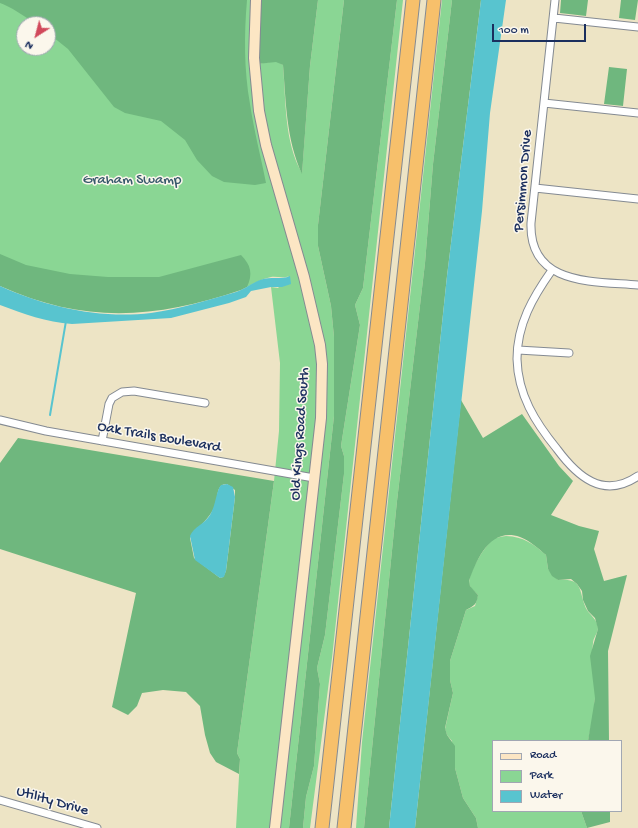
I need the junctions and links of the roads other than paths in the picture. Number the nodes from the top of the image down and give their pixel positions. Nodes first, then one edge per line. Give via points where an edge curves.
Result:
1 (256, 0) edge
2 (413, 0) edge
3 (434, 0) edge
4 (555, 0) edge
5 (554, 18) junction
6 (638, 27) edge
7 (544, 103) junction
8 (638, 113) edge
9 (535, 188) junction
10 (638, 199) edge
11 (552, 270) junction
12 (638, 286) edge
13 (518, 350) junction
14 (569, 353) dead end
15 (205, 403) dead end
16 (0, 420) edge
17 (102, 441) junction
18 (638, 476) edge
19 (314, 478) junction
20 (0, 800) edge
21 (92, 828) edge
22 (275, 828) edge
23 (322, 828) edge
24 (344, 828) edge

1 - 19 street, Old Kings Road South via 254,58 259,111 320,345 321,418
2 - 23 highway
3 - 24 highway
4 - 5 street, Persimmon Drive
5 - 6 street
5 - 7 street, Persimmon Drive
7 - 8 street
7 - 9 street, Persimmon Drive
9 - 10 street
9 - 11 street, Persimmon Drive via 531,223 532,241 540,258
11 - 12 street, Persimmon Drive via 571,278
11 - 13 street via 527,311 520,332
13 - 14 street
13 - 18 street via 520,382 528,405 540,427 572,469 586,479 604,485 621,484
15 - 17 street via 134,391 122,392 114,396 108,404
16 - 17 street, Oak Trails Boulevard
17 - 19 street, Oak Trails Boulevard
19 - 22 street, Old Kings Road South
20 - 21 street, Utility Drive

